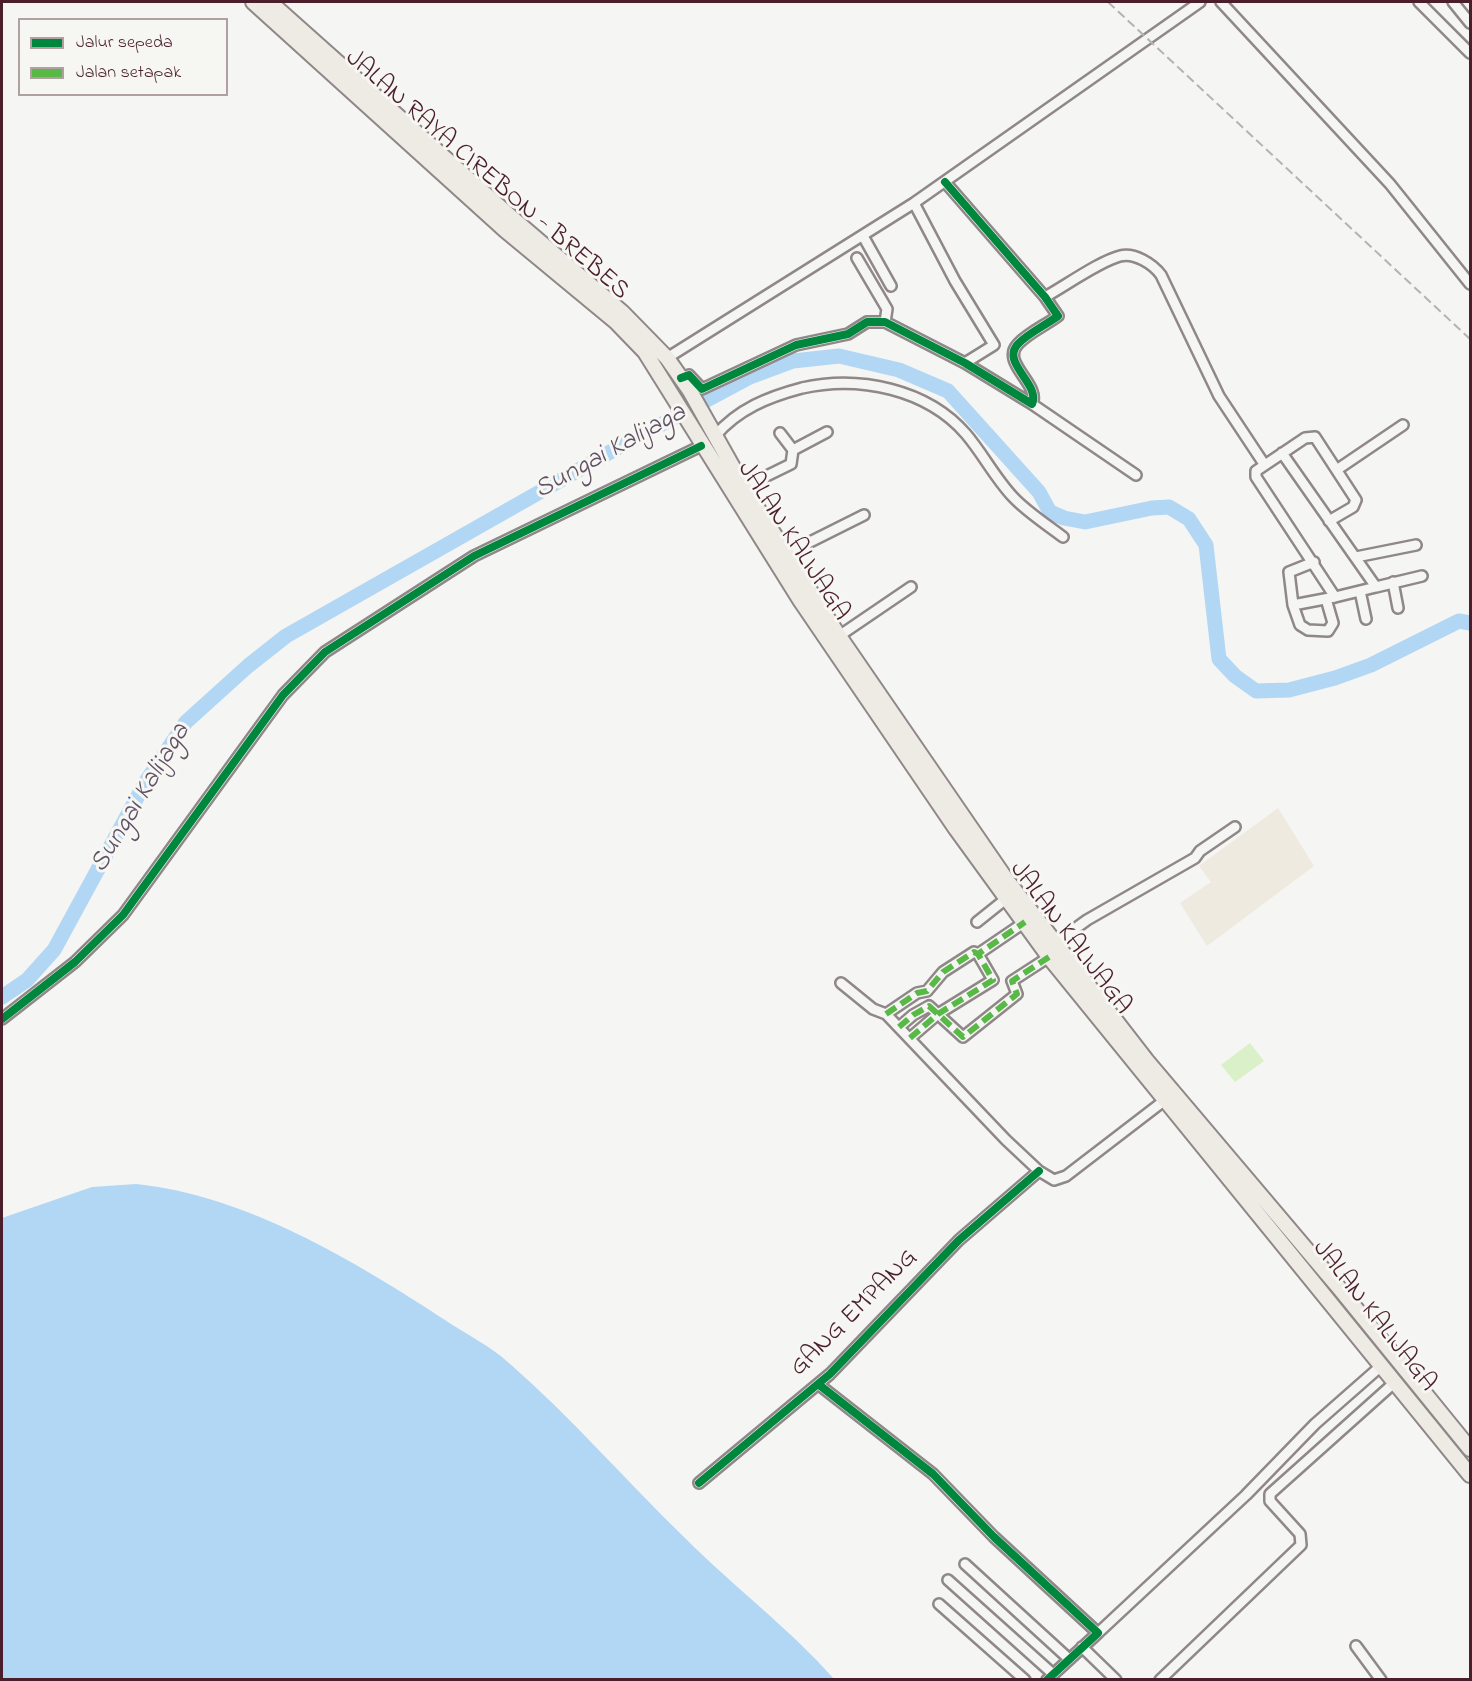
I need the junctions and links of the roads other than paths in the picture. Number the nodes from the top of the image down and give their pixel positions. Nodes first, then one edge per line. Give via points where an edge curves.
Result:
1 (253, 2) edge
2 (270, 2) edge
3 (1200, 2) edge
4 (1221, 2) edge
5 (1419, 2) edge
6 (1453, 2) edge
7 (1470, 23) edge
8 (307, 43) junction
9 (1470, 53) edge
10 (945, 182) junction
11 (914, 203) junction
12 (863, 236) junction
13 (857, 258) dead end
14 (1470, 284) edge
15 (891, 285) dead end
16 (1045, 297) junction
17 (885, 322) junction
18 (667, 358) junction
19 (965, 363) junction
20 (681, 378) junction
21 (690, 391) joint
22 (674, 399) joint
23 (1032, 404) junction
24 (1403, 425) dead end
25 (827, 432) dead end
26 (714, 433) junction
27 (780, 433) dead end
28 (700, 444) junction
29 (793, 450) junction
30 (1282, 453) junction
31 (1264, 464) junction
32 (1338, 469) junction
33 (1136, 474) dead end
34 (744, 487) junction
35 (864, 515) dead end
36 (1329, 522) junction
37 (1063, 537) dead end
38 (1416, 545) dead end
39 (786, 554) junction
40 (1356, 557) junction
41 (1314, 562) junction
42 (1422, 576) dead end
43 (1393, 582) junction
44 (911, 587) dead end
45 (1376, 587) junction
46 (1360, 591) junction
47 (1330, 598) junction
48 (1293, 605) junction
49 (1398, 608) dead end
50 (1366, 619) dead end
51 (839, 636) junction
52 (1235, 827) dead end
53 (1007, 898) junction
54 (977, 922) dead end
55 (1025, 922) junction
56 (1052, 951) junction
57 (978, 954) junction
58 (841, 983) dead end
59 (886, 1014) junction
60 (938, 1014) junction
61 (2, 1019) edge
62 (898, 1027) junction
63 (910, 1038) junction
64 (1165, 1100) junction
65 (1039, 1172) junction
66 (1381, 1366) junction
67 (1394, 1383) junction
68 (818, 1384) junction
69 (1425, 1397) junction
70 (1414, 1408) junction
71 (1470, 1449) edge
72 (1470, 1475) edge
73 (699, 1483) dead end
74 (965, 1564) dead end
75 (948, 1580) dead end
76 (939, 1604) dead end
77 (1098, 1633) junction
78 (1356, 1646) dead end
79 (1082, 1647) junction
80 (1069, 1659) junction
81 (1050, 1677) edge
82 (1023, 1679) edge
83 (1116, 1680) edge
84 (1160, 1680) edge
85 (1381, 1680) edge

1 - 8 highway, JALAN RAYA CIREBON - BREBES
2 - 8 highway, JALAN RAYA CIREBON - BREBES
3 - 10 street
4 - 14 street via 1390,184
5 - 9 street
6 - 7 street
8 - 18 highway, JALAN RAYA CIREBON - BREBES via 622,312
8 - 22 highway, JALAN RAYA CIREBON - BREBES via 506,230 615,321 655,365
10 - 11 street
10 - 16 street
11 - 12 street
11 - 19 street via 994,345
12 - 15 street
12 - 18 street
13 - 17 street via 887,309
16 - 23 street via 1058,316 1019,343 1013,354 1033,393
16 - 31 street via 1120,256 1135,257 1154,267 1219,396
17 - 19 street
17 - 20 street via 867,322 848,334 796,345 702,389 689,375
18 - 20 highway, JALAN RAYA CIREBON - BREBES
19 - 23 street
20 - 21 highway, JALAN RAYA CIREBON - BREBES
21 - 26 highway, JALAN KALIJAGA
22 - 28 highway, JALAN KALIJAGA
23 - 33 street
24 - 32 street
25 - 29 street
26 - 34 highway, JALAN KALIJAGA
26 - 37 street via 742,411 794,390 834,383 896,390 921,401 958,426 1011,495
27 - 29 street
28 - 53 highway, JALAN KALIJAGA via 850,674
28 - 61 street via 474,556 325,652 283,694 123,915 75,962
29 - 34 street via 791,464
30 - 31 street
30 - 32 street via 1313,436
30 - 36 street
31 - 41 street via 1256,471 1256,477
32 - 36 street via 1356,502
34 - 39 highway, JALAN KALIJAGA
35 - 39 street
36 - 40 street
38 - 40 street
39 - 51 highway, JALAN KALIJAGA
40 - 45 street
41 - 47 street
41 - 48 street via 1289,572
42 - 43 street
43 - 45 street
43 - 49 street
44 - 51 street
45 - 46 street
46 - 47 street
46 - 50 street
47 - 48 street
47 - 48 street via 1330,631 1302,627
51 - 56 highway, JALAN KALIJAGA
52 - 56 street via 1195,858 1087,920
53 - 54 street
53 - 55 highway, JALAN KALIJAGA
55 - 56 highway, JALAN KALIJAGA
55 - 57 street
56 - 60 street via 1014,980 1017,994 963,1037
56 - 64 highway, JALAN KALIJAGA
56 - 69 highway, JALAN KALIJAGA via 1340,1290
57 - 59 street via 971,953 943,972 927,991 917,993
57 - 60 street via 993,980
58 - 59 street via 873,1009
59 - 62 street
60 - 62 street via 927,1006
60 - 63 street
62 - 63 street
63 - 65 street
64 - 65 street via 1066,1176 1054,1180
64 - 66 highway, JALAN KALIJAGA
65 - 68 street, GANG EMPANG via 959,1240 900,1305
66 - 67 highway, JALAN KALIJAGA
66 - 77 street via 1315,1424 1246,1496
67 - 70 highway, JALAN KALIJAGA
67 - 84 street via 1270,1494 1270,1501 1300,1534 1301,1545
68 - 73 street, GANG EMPANG
68 - 77 street via 933,1473 994,1537
69 - 70 highway
69 - 71 highway, JALAN KALIJAGA
70 - 72 highway, JALAN KALIJAGA
74 - 80 street
75 - 81 street
76 - 82 street
77 - 79 street
78 - 85 street
79 - 80 street
79 - 83 street
80 - 81 street

